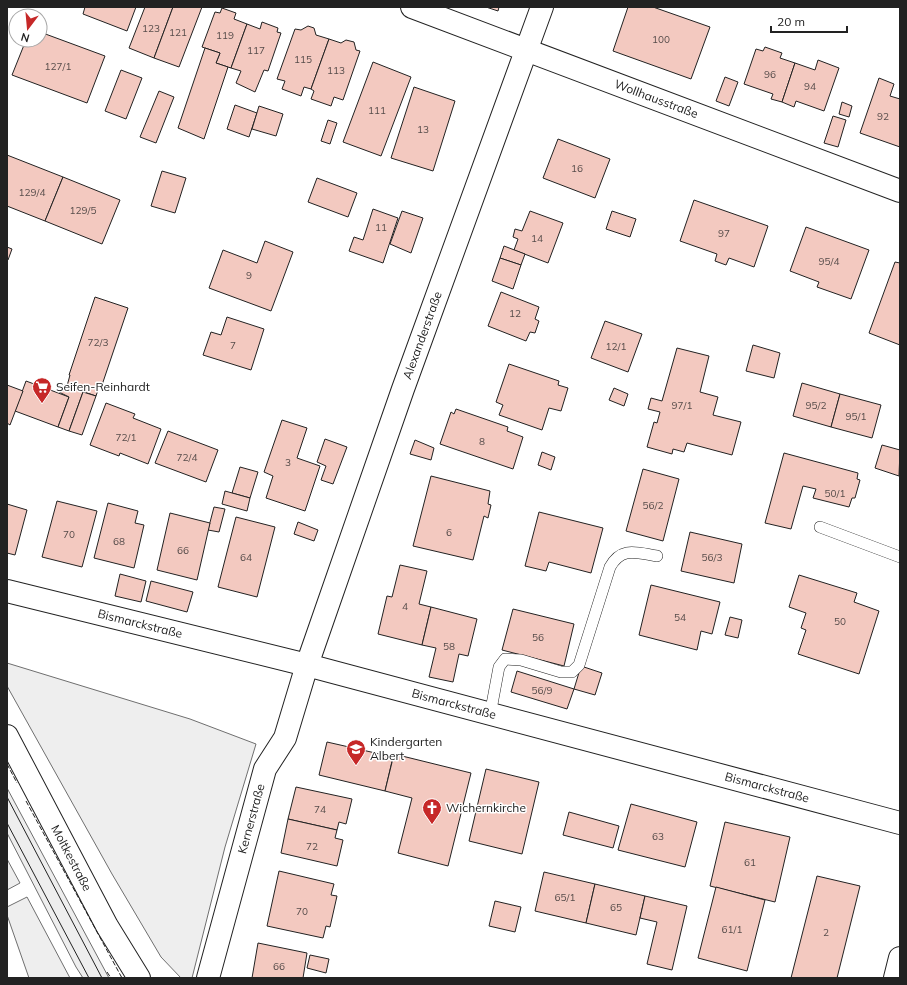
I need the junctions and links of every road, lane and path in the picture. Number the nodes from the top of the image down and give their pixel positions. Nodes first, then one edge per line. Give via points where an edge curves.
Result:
1 (412, 7) edge
2 (542, 7) edge
3 (526, 50) junction
4 (900, 191) edge
5 (820, 527) dead end
6 (657, 556) dead end
7 (900, 557) edge
8 (7, 591) edge
9 (307, 665) junction
10 (490, 715) junction
11 (7, 736) edge
12 (900, 823) edge
13 (900, 958) edge
14 (139, 978) edge
15 (208, 978) edge
16 (895, 978) edge

1 - 3 street, Wollhausstraße
2 - 3 street, Alexanderstraße
3 - 4 street, Wollhausstraße
3 - 9 street, Alexanderstraße via 408,375
5 - 7 lane
6 - 10 lane via 628,552 615,557 579,665 572,672 561,672 521,660 505,659 499,667
8 - 9 street, Bismarckstraße
9 - 10 street, Bismarckstraße
9 - 15 street, Kernerstraße via 285,738 264,769
10 - 12 street, Bismarckstraße
11 - 14 street, Moltkestraße via 107,926
13 - 16 street

